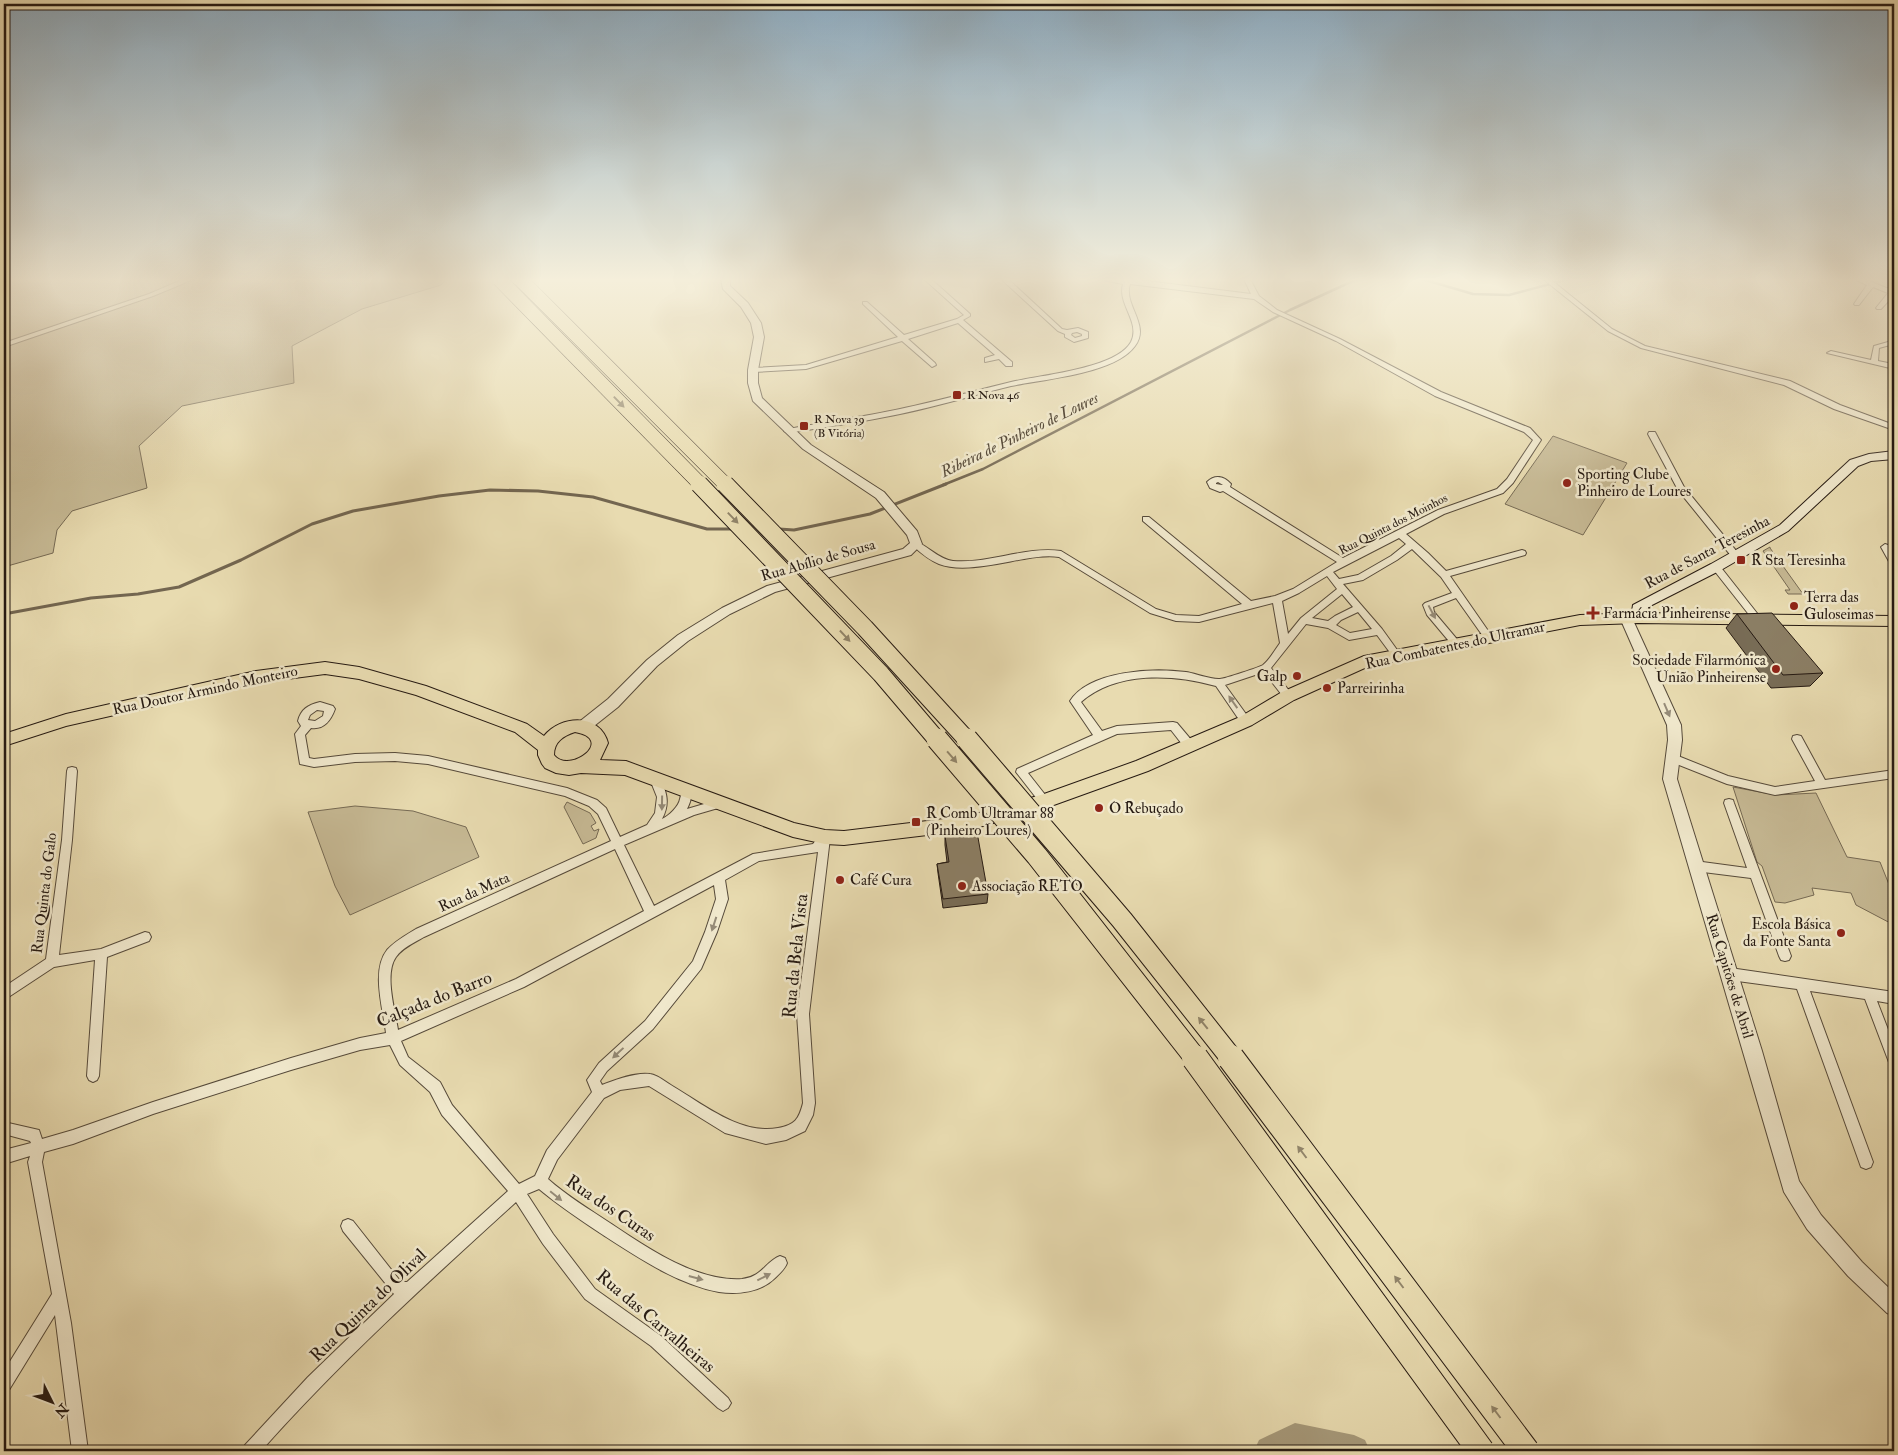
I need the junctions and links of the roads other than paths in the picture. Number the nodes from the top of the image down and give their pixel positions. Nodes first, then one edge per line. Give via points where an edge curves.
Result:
1 (565, 347) edge
2 (588, 347) edge
3 (758, 347) edge
4 (875, 347) edge
5 (913, 347) edge
6 (990, 347) edge
7 (1131, 347) edge
8 (1351, 347) edge
9 (1643, 347) edge
10 (1880, 347) edge
11 (1831, 353) dead end
12 (1000, 356) junction
13 (988, 360) dead end
14 (1874, 362) junction
15 (1009, 364) dead end
16 (932, 365) dead end
17 (1890, 366) dead end
18 (753, 370) junction
19 (1894, 428) edge
20 (788, 431) junction
21 (1652, 434) dead end
22 (1894, 455) edge
23 (1225, 488) dead end
24 (1146, 519) dead end
25 (903, 522) joint
26 (1400, 534) junction
27 (916, 544) junction
28 (1412, 544) junction
29 (1885, 547) dead end
30 (1522, 553) dead end
31 (1735, 556) junction
32 (1343, 562) junction
33 (1894, 563) edge
34 (1716, 568) junction
35 (1328, 572) junction
36 (1444, 575) junction
37 (1340, 586) junction
38 (1457, 594) junction
39 (1277, 600) junction
40 (1249, 605) junction
41 (1359, 608) junction
42 (1306, 618) junction
43 (1632, 618) junction
44 (1758, 619) junction
45 (1894, 621) edge
46 (1330, 625) junction
47 (1379, 631) junction
48 (1488, 637) junction
49 (1285, 644) junction
50 (1456, 644) junction
51 (1397, 656) junction
52 (1266, 668) junction
53 (1219, 683) junction
54 (1288, 696) junction
55 (1246, 721) junction
56 (308, 725) dead end
57 (521, 728) junction
58 (565, 729) junction
59 (594, 736) junction
60 (1100, 736) junction
61 (1797, 739) dead end
62 (4, 740) edge
63 (1189, 745) junction
64 (546, 747) junction
65 (1673, 758) junction
66 (581, 766) junction
67 (626, 768) junction
68 (72, 771) dead end
69 (1894, 774) edge
70 (654, 777) junction
71 (1823, 785) junction
72 (685, 789) junction
73 (1044, 801) junction
74 (722, 803) junction
75 (1729, 803) dead end
76 (1015, 809) joint
77 (671, 820) junction
78 (652, 828) junction
79 (826, 837) junction
80 (617, 843) junction
81 (1696, 866) junction
82 (1755, 874) junction
83 (719, 877) junction
84 (651, 913) junction
85 (146, 937) dead end
86 (101, 954) junction
87 (1785, 956) dead end
88 (52, 962) junction
89 (1730, 974) junction
90 (1800, 984) junction
91 (4, 994) edge
92 (1869, 995) junction
93 (1894, 998) edge
94 (393, 1038) junction
95 (1894, 1061) edge
96 (93, 1076) dead end
97 (599, 1093) junction
98 (4, 1128) edge
99 (39, 1147) junction
100 (4, 1157) edge
101 (1866, 1162) dead end
102 (540, 1182) junction
103 (517, 1192) junction
104 (348, 1226) dead end
105 (780, 1263) dead end
106 (409, 1289) junction
107 (59, 1295) junction
108 (1894, 1306) edge
109 (4, 1385) edge
110 (723, 1403) dead end
111 (80, 1451) edge
112 (252, 1451) edge
113 (1481, 1451) edge
114 (1526, 1451) edge

1 -> 113 highway, bridge via 881,674 1037,856 1208,1074
114 -> 2 highway, bridge via 1233,1059 1062,848 792,550
3 - 18 street
4 - 18 street via 806,367
5 - 16 street
6 - 12 street
7 - 20 street via 1123,354 1079,371 914,408
8 - 26 street, Rua Quinta dos Moinhos via 1438,394 1527,430 1537,440 1500,491 1450,508
9 - 19 street via 1787,383 1844,410
10 - 14 street via 1876,348
11 - 14 street
12 - 13 street
12 - 15 street
14 - 17 street
18 - 20 street via 757,399
20 - 25 street via 885,499
21 - 31 street via 1681,488
22 - 31 main road, Rua de Santa Teresinha via 1854,463 1784,528
23 - 32 street
24 - 40 street
25 - 27 street via 913,534
26 - 28 street
26 - 32 street, Rua Quinta dos Moinhos
27 - 40 street, Rua Quinta dos Moinhos via 944,563 961,565 1048,552 1061,554 1153,611 1176,618 1199,619
27 - 59 street, Rua Abílio de Sousa via 907,552 771,589 726,611 683,638 652,663 613,703
28 - 36 street
28 - 37 street via 1360,578
29 - 33 street
30 - 36 street
31 - 34 main road, Rua de Santa Teresinha
32 - 35 street, Rua Quinta dos Moinhos
34 - 43 main road, Rua de Santa Teresinha via 1645,603
34 - 44 street
35 - 37 street
35 - 39 street, Rua Quinta dos Moinhos
36 - 38 street
37 - 41 street
37 - 42 street
38 - 48 street
38 -> 50 street via 1428,605 1430,613
39 - 40 street, Rua Quinta dos Moinhos
39 - 49 street
41 - 46 street
41 - 47 street
42 - 46 street
42 - 49 street
43 - 44 main road, Rua Combatentes do Ultramar
43 - 48 main road, Rua Combatentes do Ultramar via 1580,620
43 -> 65 street, Rua Capitões de Abril via 1674,725
44 - 45 main road, Rua Combatentes do Ultramar
46 - 47 street via 1349,637
47 - 51 street
48 - 50 main road, Rua Combatentes do Ultramar
49 - 52 street
50 - 51 main road, Rua Combatentes do Ultramar
51 - 54 main road, Rua Combatentes do Ultramar via 1364,662
52 - 53 street
52 - 54 street
55 -> 53 street
53 - 60 street via 1155,674 1127,676 1084,691 1074,701
54 - 55 main road, Rua Combatentes do Ultramar
55 - 63 main road, Rua Combatentes do Ultramar
56 - 80 street via 300,734 304,761 428,760 567,792 593,803 602,811
57 - 58 main road, Rua Doutor Armindo Monteiro
57 - 62 main road, Rua Doutor Armindo Monteiro via 412,688 358,673 325,668 219,686 66,720
57 - 64 main road, Rua Doutor Armindo Monteiro
58 - 59 main road, Rua Doutor Armindo Monteiro
58 - 64 main road
59 - 66 main road via 596,754
59 - 67 main road, Rua Doutor Armindo Monteiro
60 - 63 street via 1117,730 1173,726
60 - 73 street via 1021,772
61 - 71 street
63 - 73 main road, Rua Combatentes do Ultramar via 1142,766
64 - 66 main road, Rua Doutor Armindo Monteiro via 545,754 554,766
65 - 71 street via 1727,780 1775,791
65 - 81 street, Rua Capitões de Abril via 1670,779
66 - 67 main road, Rua Doutor Armindo Monteiro
67 - 70 main road, Rua Doutor Armindo Monteiro
68 - 88 street, Rua Quinta do Galo
69 - 71 street
70 - 72 main road, Rua Doutor Armindo Monteiro
70 -> 78 street via 664,800
72 - 74 main road, Rua Doutor Armindo Monteiro
72 - 77 street via 685,804
73 - 76 main road, Rua Combatentes do Ultramar
74 - 77 street, Rua da Mata
74 - 79 main road, Rua Doutor Armindo Monteiro via 793,830
75 - 82 street
76 - 79 main road, Rua Doutor Armindo Monteiro via 970,823 869,836
77 - 78 street, Rua da Mata
78 - 80 street, Rua da Mata
79 - 83 street, Calçada do Barro via 817,848 756,857
79 - 97 street, Rua da Bela Vista via 803,1014 809,1103 800,1126 766,1137 730,1128 650,1080 620,1084
80 - 84 street
80 - 94 street, Rua da Mata via 403,943 391,954 384,978
81 - 82 street
81 - 89 street, Rua Capitões de Abril
82 - 87 street
83 - 84 street, Calçada do Barro
83 -> 97 street via 722,899 697,965 649,1025 593,1080
84 - 94 street, Calçada do Barro via 520,983
85 - 86 street
86 - 88 street
86 - 96 street
88 - 91 street, Rua Quinta do Galo
89 - 90 street
89 - 108 street, Rua Capitões de Abril via 1791,1185 1814,1222 1855,1269
90 - 92 street
90 - 101 street
92 - 93 street
92 - 95 street
94 - 99 street, Calçada do Barro via 291,1064
94 - 103 street, Rua das Carvalheiras via 404,1062 435,1087 447,1110
97 - 102 street via 552,1155
98 - 99 street via 34,1135
99 - 100 street, Calçada do Barro
99 - 107 street via 35,1162
102 - 103 street
102 -> 105 street, Rua dos Curas via 558,1198 682,1274 721,1284 744,1285 761,1280 774,1272
103 - 106 street, Rua Quinta do Olival
103 - 110 street, Rua das Carvalheiras via 590,1294 656,1341
104 - 106 street via 398,1289
106 - 112 street, Rua Quinta do Olival via 292,1403
107 - 109 street
107 - 111 street

